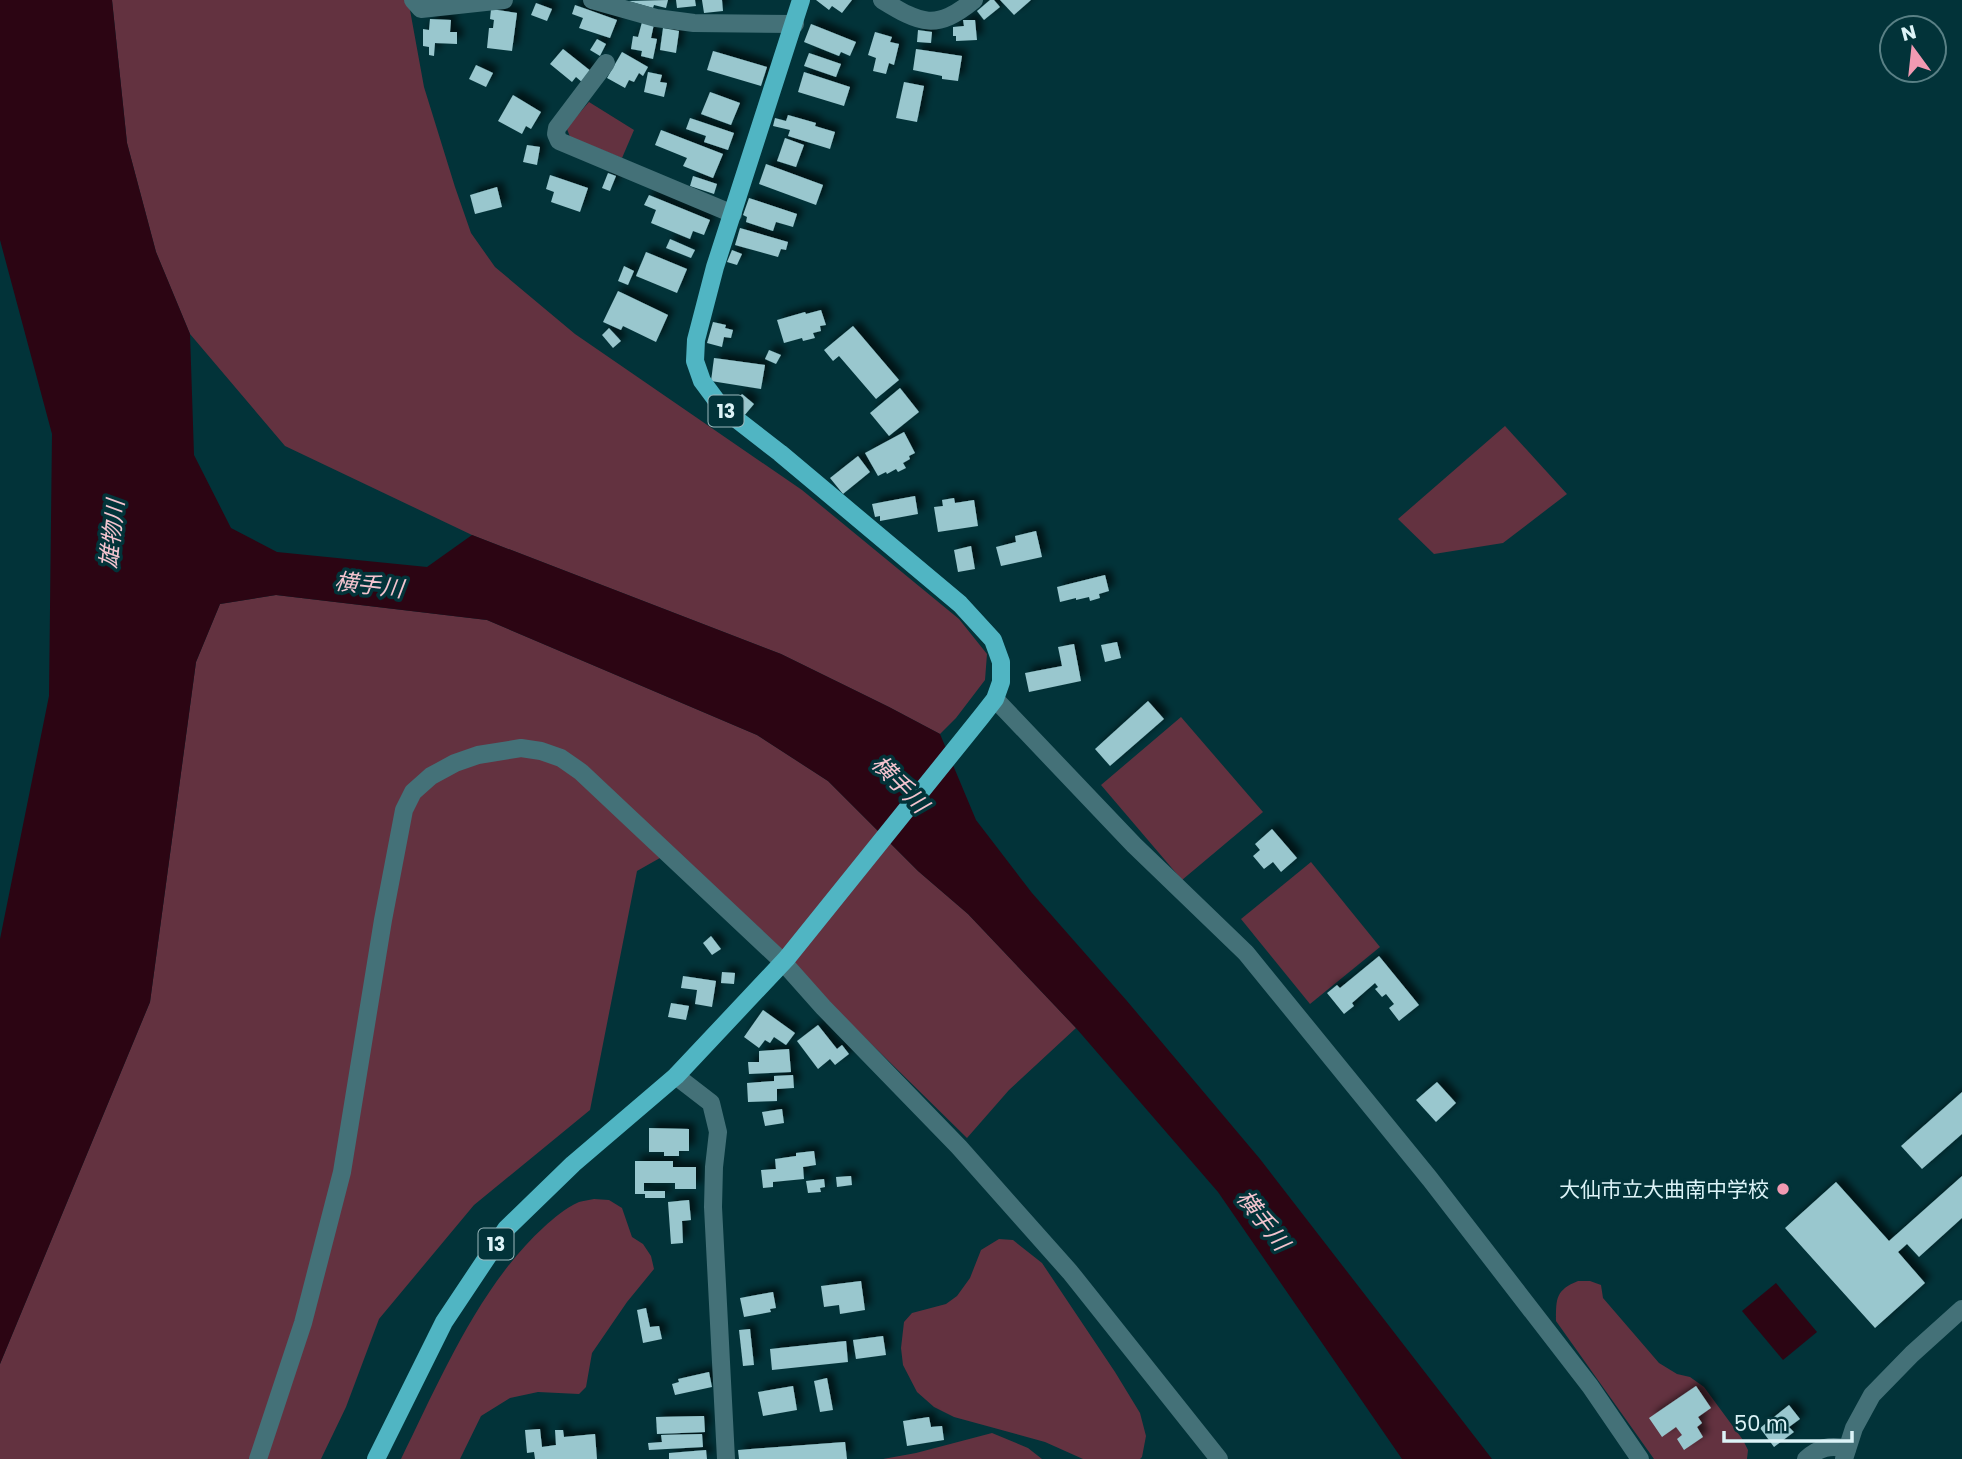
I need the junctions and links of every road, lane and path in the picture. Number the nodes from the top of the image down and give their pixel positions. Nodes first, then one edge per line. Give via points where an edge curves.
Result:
1 (413, 0) edge
2 (504, 0) edge
3 (593, 0) edge
4 (802, 0) edge
5 (882, 0) edge
6 (974, 0) edge
7 (795, 24) junction
8 (606, 63) dead end
9 (733, 214) junction
10 (995, 699) junction
11 (785, 960) junction
12 (676, 1076) junction
13 (1962, 1309) edge
14 (1846, 1454) edge
15 (258, 1459) edge
16 (376, 1459) edge
17 (726, 1459) edge
18 (1219, 1459) edge
19 (1640, 1459) edge
20 (1806, 1459) edge

1 - 2 street via 421,9
3 - 7 street via 656,18 694,23
4 - 7 main road, 13
5 - 6 street via 914,19 932,21 953,16
7 - 9 main road, 13
8 - 9 street via 556,128 559,141
9 - 10 main road, 13 via 696,340 695,361 702,382 722,408 960,604 993,640 1001,662
10 - 11 main road, 13
10 - 19 street via 1134,845 1246,953 1447,1201 1590,1386
11 - 12 main road, 13
11 - 15 street via 561,758 521,748 478,755 430,776 413,792 404,810 386,906 342,1172 303,1323
11 - 18 street via 823,1007 959,1147 1060,1261
12 - 16 main road, 13 via 506,1229 444,1322
12 - 17 street via 711,1103 718,1132 713,1207
13 - 14 street via 1872,1395
14 - 20 street via 1829,1446

